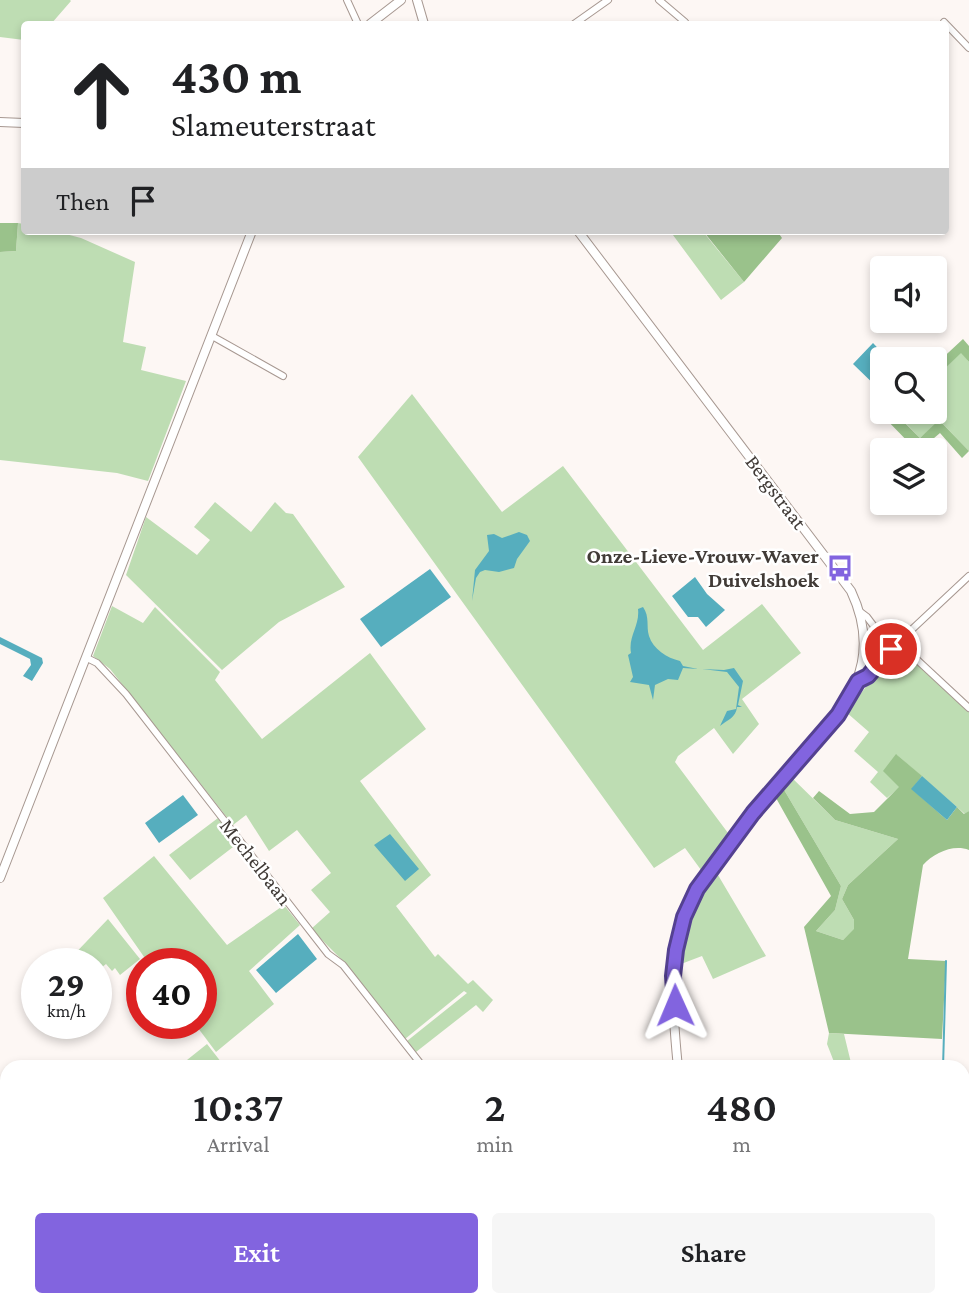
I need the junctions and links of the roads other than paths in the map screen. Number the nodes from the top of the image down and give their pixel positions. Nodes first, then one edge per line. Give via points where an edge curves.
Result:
1 (346, 0) edge
2 (401, 0) edge
3 (417, 0) edge
4 (608, 0) edge
5 (659, 0) edge
6 (356, 21) edge
7 (374, 21) edge
8 (423, 21) edge
9 (578, 21) edge
10 (684, 21) edge
11 (949, 27) edge
12 (969, 48) edge
13 (0, 122) edge
14 (21, 123) edge
15 (250, 235) edge
16 (581, 235) edge
17 (212, 336) junction
18 (283, 376) dead end
19 (969, 576) edge
20 (859, 611) junction
21 (899, 643) junction
22 (891, 649) junction
23 (87, 658) junction
24 (858, 681) junction
25 (969, 708) edge
26 (0, 878) edge
27 (418, 1060) edge
28 (678, 1060) edge

1 - 6 street
2 - 7 street
3 - 8 street
4 - 9 street
5 - 10 street
11 - 12 street
13 - 14 street
15 - 17 street
16 - 20 street, Bergstraat via 851,591
17 - 18 street
17 - 23 street
19 - 21 street
20 - 22 street
20 - 24 street, Bergstraat via 864,652
21 - 22 street
21 - 25 street
22 - 24 street
23 - 26 street
23 - 27 street, Mechelbaan via 125,694 328,954 343,965
24 - 28 street, Bergstraat via 838,715 722,853 688,907 673,976

